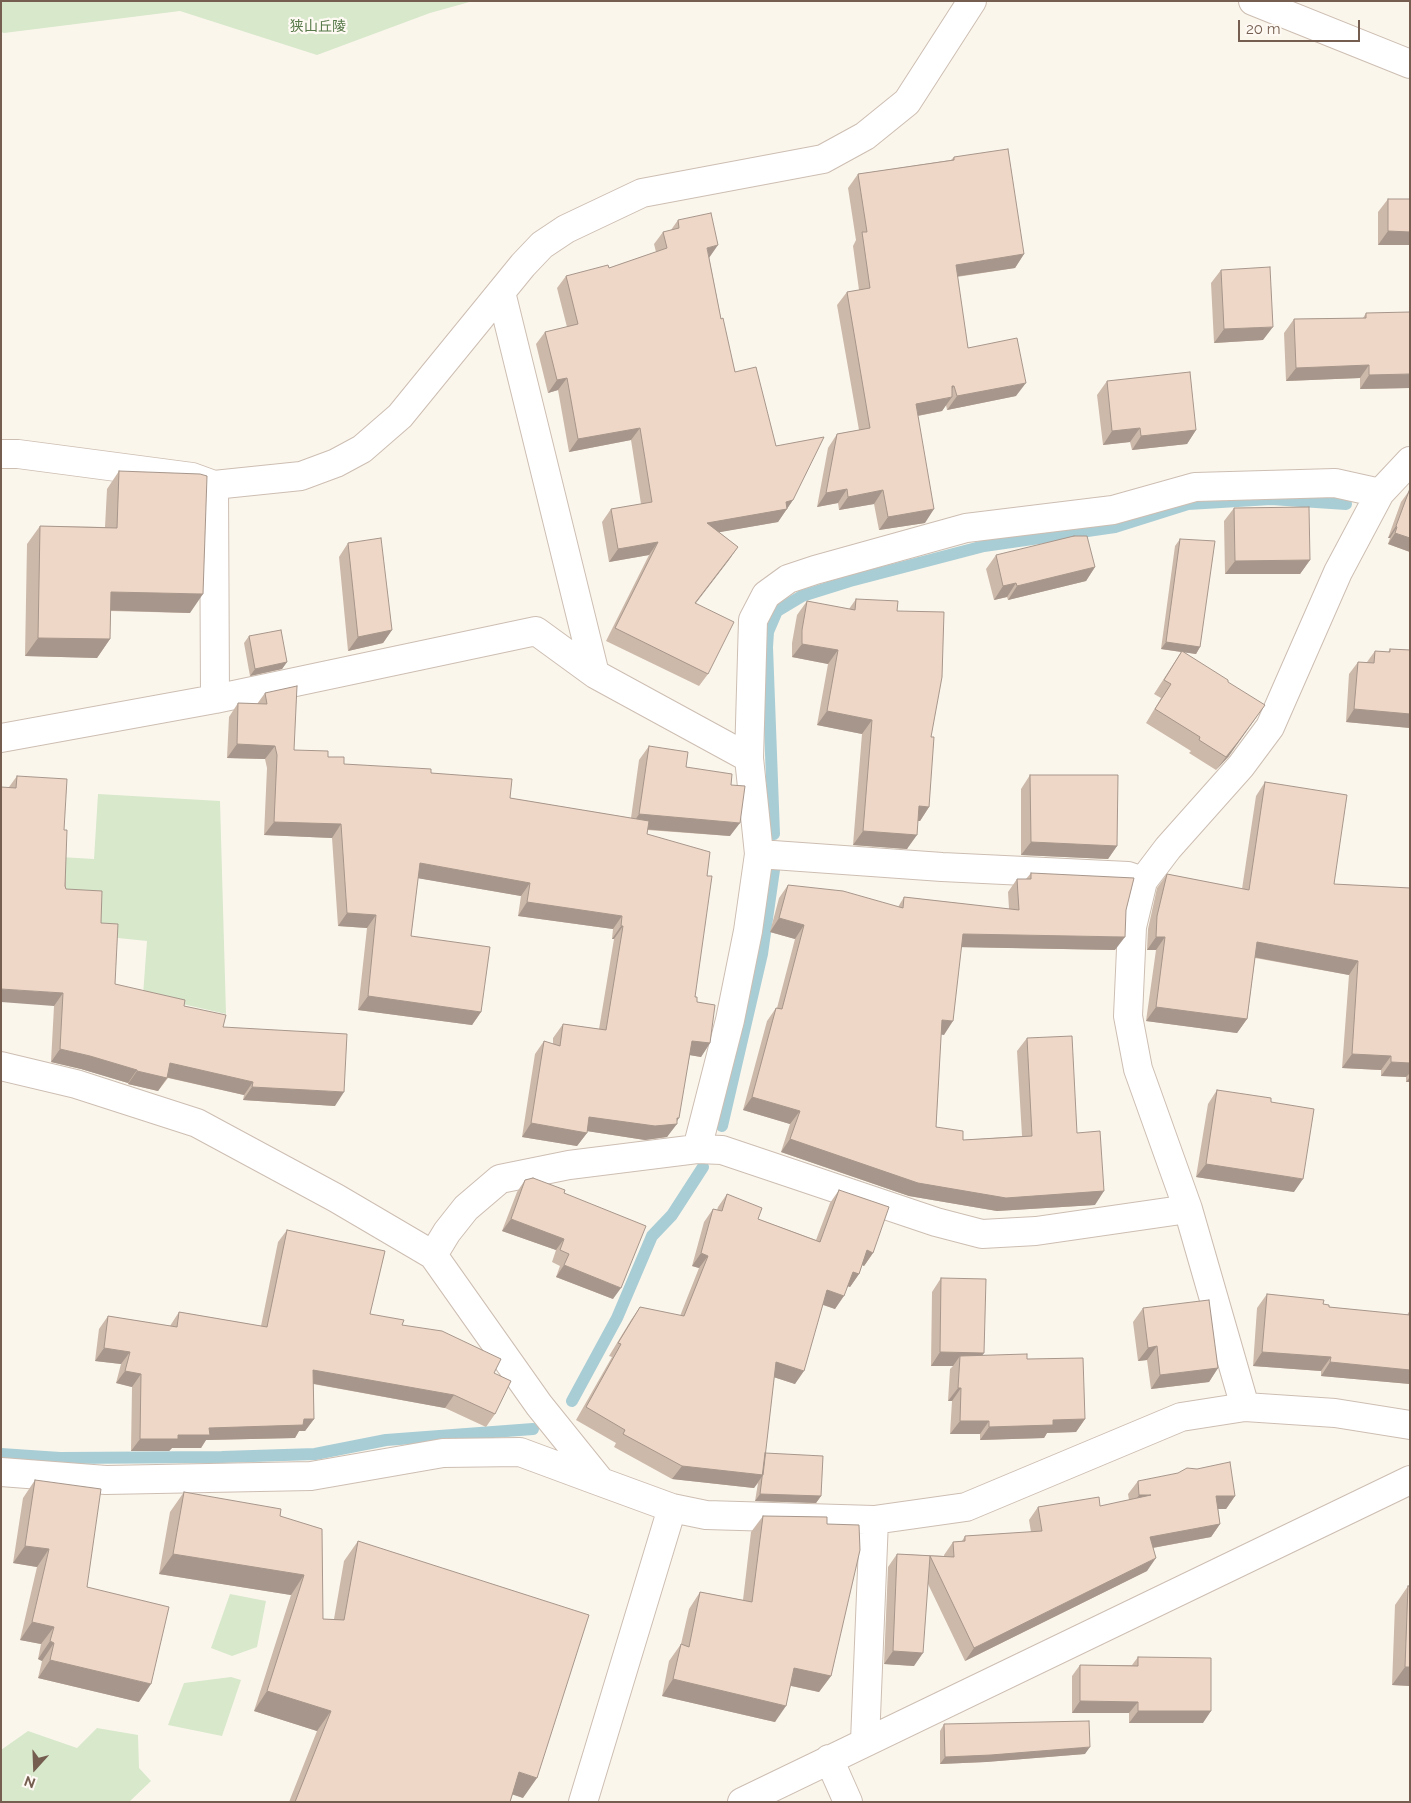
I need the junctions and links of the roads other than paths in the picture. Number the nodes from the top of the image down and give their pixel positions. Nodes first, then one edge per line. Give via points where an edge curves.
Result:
1 (972, 1) edge
2 (1253, 1) edge
3 (1410, 64) edge
4 (501, 292) junction
5 (1, 454) edge
6 (1410, 462) edge
7 (214, 485) junction
8 (1380, 493) junction
9 (595, 674) junction
10 (215, 699) junction
11 (1, 738) edge
12 (749, 758) junction
13 (758, 854) junction
14 (1143, 881) junction
15 (1, 1066) edge
16 (697, 1149) junction
17 (1188, 1209) junction
18 (432, 1254) junction
19 (1245, 1407) junction
20 (1410, 1425) edge
21 (1, 1472) edge
22 (1410, 1480) edge
23 (601, 1482) junction
24 (672, 1508) junction
25 (874, 1520) junction
26 (865, 1741) junction
27 (829, 1759) junction
28 (583, 1802) edge
29 (742, 1802) edge
30 (848, 1802) edge

1 - 4 street via 907,102 865,136 823,158 642,193 566,229 522,265
2 - 3 street
4 - 7 street via 400,416 362,449 301,476
4 - 9 street
5 - 7 street via 192,476
6 - 8 street
7 - 10 street
8 - 12 street via 1335,483 1195,488 1113,510 966,528 788,579 766,595 753,620
8 - 14 street via 1338,572 1270,727
9 - 10 street via 536,631
9 - 12 street
10 - 11 street
12 - 13 street
13 - 14 street via 1128,876
13 - 16 street via 748,931 730,1020
14 - 17 street via 1132,927 1128,1016 1138,1069
15 - 18 street via 76,1084 197,1123
16 - 17 street via 722,1150 936,1222 982,1234 1036,1232
16 - 18 street via 569,1165 500,1178 466,1208
17 - 19 street
18 - 23 street via 539,1405
19 - 20 street via 1335,1412
19 - 25 street via 1182,1417 966,1507
21 - 23 street via 106,1480 312,1476 443,1453 520,1452
22 - 26 street
23 - 24 street
24 - 25 street via 706,1515
24 - 28 street
25 - 26 street
26 - 27 street
27 - 29 street
27 - 30 street

